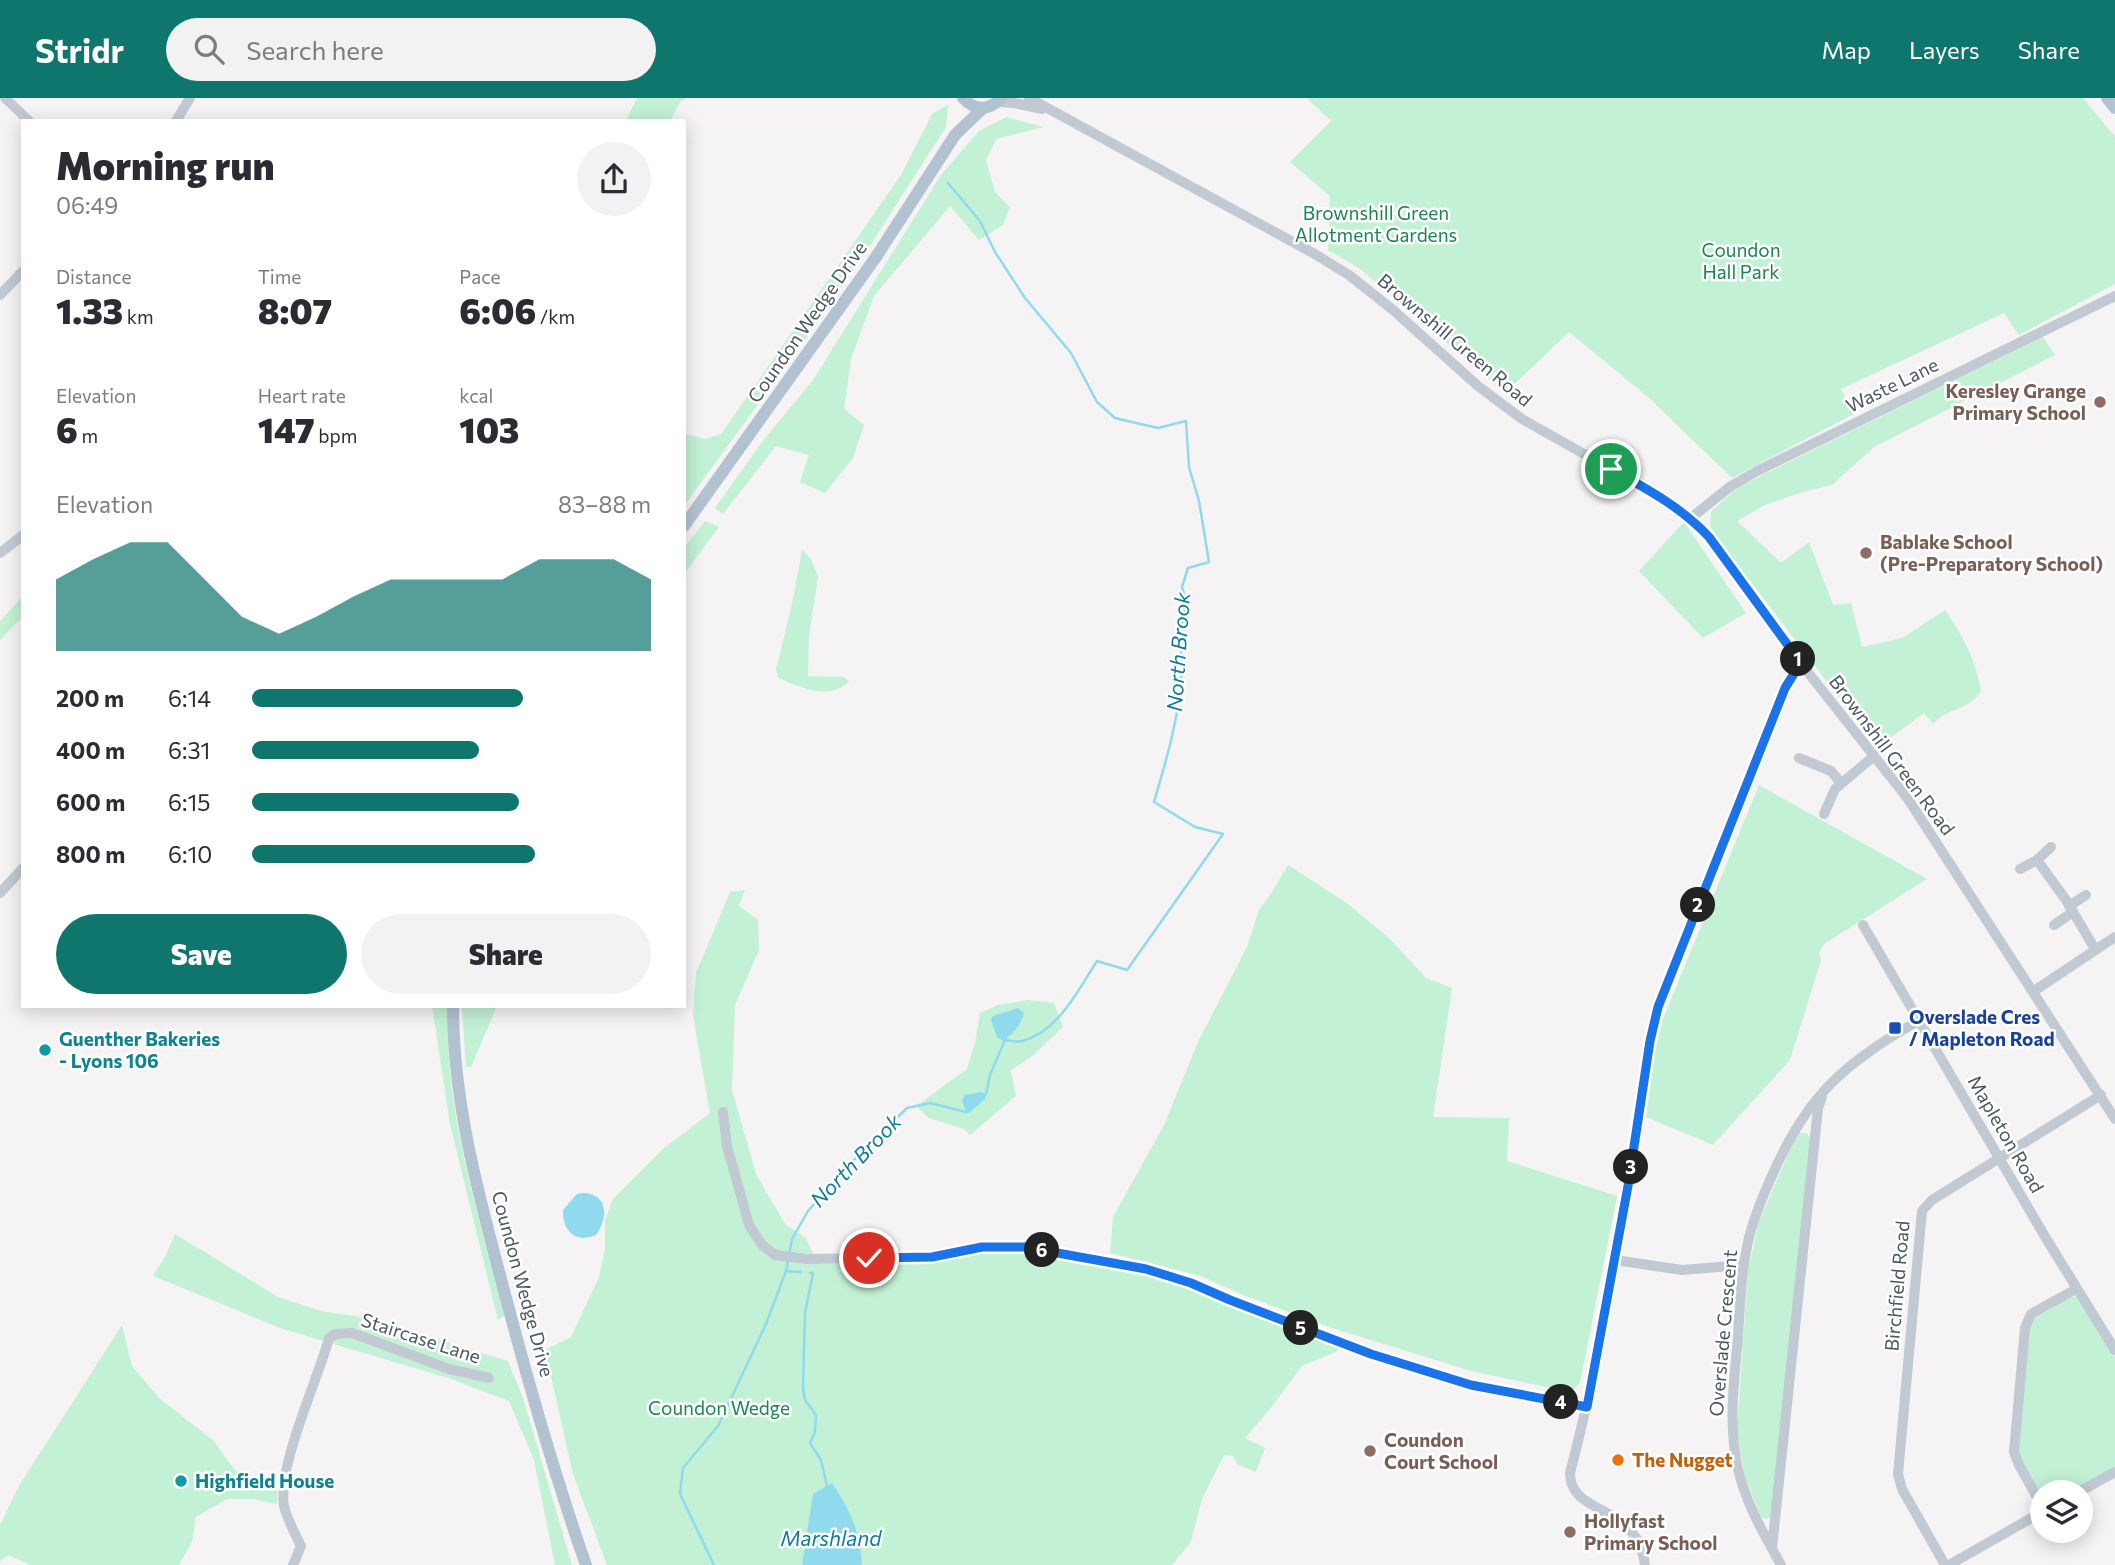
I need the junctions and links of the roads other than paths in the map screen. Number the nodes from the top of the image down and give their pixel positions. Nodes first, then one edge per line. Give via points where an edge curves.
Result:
1 (5, 98) edge
2 (190, 98) edge
3 (962, 98) edge
4 (1029, 98) edge
5 (2107, 98) edge
6 (1000, 100) edge
7 (983, 108) junction
8 (2115, 108) edge
9 (1053, 112) junction
10 (27, 119) edge
11 (177, 119) edge
12 (955, 135) junction
13 (21, 273) edge
14 (0, 295) edge
15 (2115, 296) edge
16 (1691, 518) junction
17 (686, 523) edge
18 (21, 537) edge
19 (0, 553) edge
20 (1803, 666) junction
21 (1874, 756) junction
22 (1799, 758) dead end
23 (1841, 783) junction
24 (1824, 814) dead end
25 (2052, 847) dead end
26 (2037, 860) junction
27 (2020, 869) dead end
28 (21, 871) edge
29 (0, 893) edge
30 (2086, 895) dead end
31 (2071, 909) junction
32 (1863, 925) dead end
33 (2054, 925) dead end
34 (2115, 937) edge
35 (2095, 949) junction
36 (2034, 990) junction
37 (453, 1008) edge
38 (1920, 1020) junction
39 (1824, 1090) junction
40 (2101, 1095) junction
41 (723, 1112) dead end
42 (2115, 1119) edge
43 (1999, 1158) junction
44 (1615, 1260) junction
45 (1744, 1265) junction
46 (2076, 1289) junction
47 (2115, 1350) edge
48 (489, 1378) dead end
49 (1587, 1407) junction
50 (2115, 1472) edge
51 (2093, 1484) edge
52 (2030, 1485) edge
53 (2030, 1519) edge
54 (1772, 1549) junction
55 (293, 1565) edge
56 (586, 1565) edge
57 (1645, 1565) edge
58 (1781, 1565) edge
59 (1947, 1565) edge

1 - 10 street
2 - 11 street
3 - 7 main road
3 - 12 main road, Coundon Wedge Drive
4 - 9 street, Brownshill Green Road
5 - 8 main road
6 - 7 main road
6 - 9 street
7 - 12 main road, Coundon Wedge Drive
9 - 16 street, Brownshill Green Road via 1349,275 1522,419
12 - 17 main road, Coundon Wedge Drive via 876,257
13 - 14 street
15 - 16 street, Waste Lane via 1758,471
16 - 20 street, Brownshill Green Road
18 - 19 street
20 - 21 street, Brownshill Green Road
20 - 44 street via 1785,688 1658,1007
21 - 23 street
21 - 36 street, Brownshill Green Road via 1908,799
22 - 23 street via 1831,771
23 - 24 street
25 - 26 street
26 - 27 street
26 - 31 street
28 - 29 street
30 - 31 street
31 - 33 street
31 - 35 street
32 - 38 street, Mapleton Road
34 - 35 street
35 - 36 street
36 - 40 street, Brownshill Green Road
37 - 56 main road, Coundon Wedge Drive via 457,1086 484,1214 529,1385
38 - 39 street, Overslade Crescent via 1876,1044
38 - 43 street, Mapleton Road
39 - 45 street, Overslade Crescent via 1793,1131 1778,1161 1748,1240
39 - 54 street via 1818,1108
40 - 42 street, Brownshill Green Road
40 - 43 street, Birchfield Road
41 - 49 street via 727,1146 749,1225 775,1255 807,1259 932,1257 982,1247 1024,1247 1146,1269 1371,1354 1471,1385
43 - 46 street, Mapleton Road
43 - 59 street, Birchfield Road via 1932,1200 1920,1216 1898,1474 1902,1489
44 - 45 street via 1682,1270
44 - 49 street
45 - 54 street, Overslade Crescent via 1732,1438 1747,1499
46 - 47 street, Mapleton Road
46 - 52 street via 2031,1314 2025,1328 2014,1452
48 - 55 street, Staircase Lane via 449,1369 352,1333 329,1338 291,1450 284,1491 284,1507 301,1546
49 - 57 street via 1570,1474 1573,1489 1631,1530
50 - 51 street
53 - 59 street
54 - 58 street, Overslade Crescent

